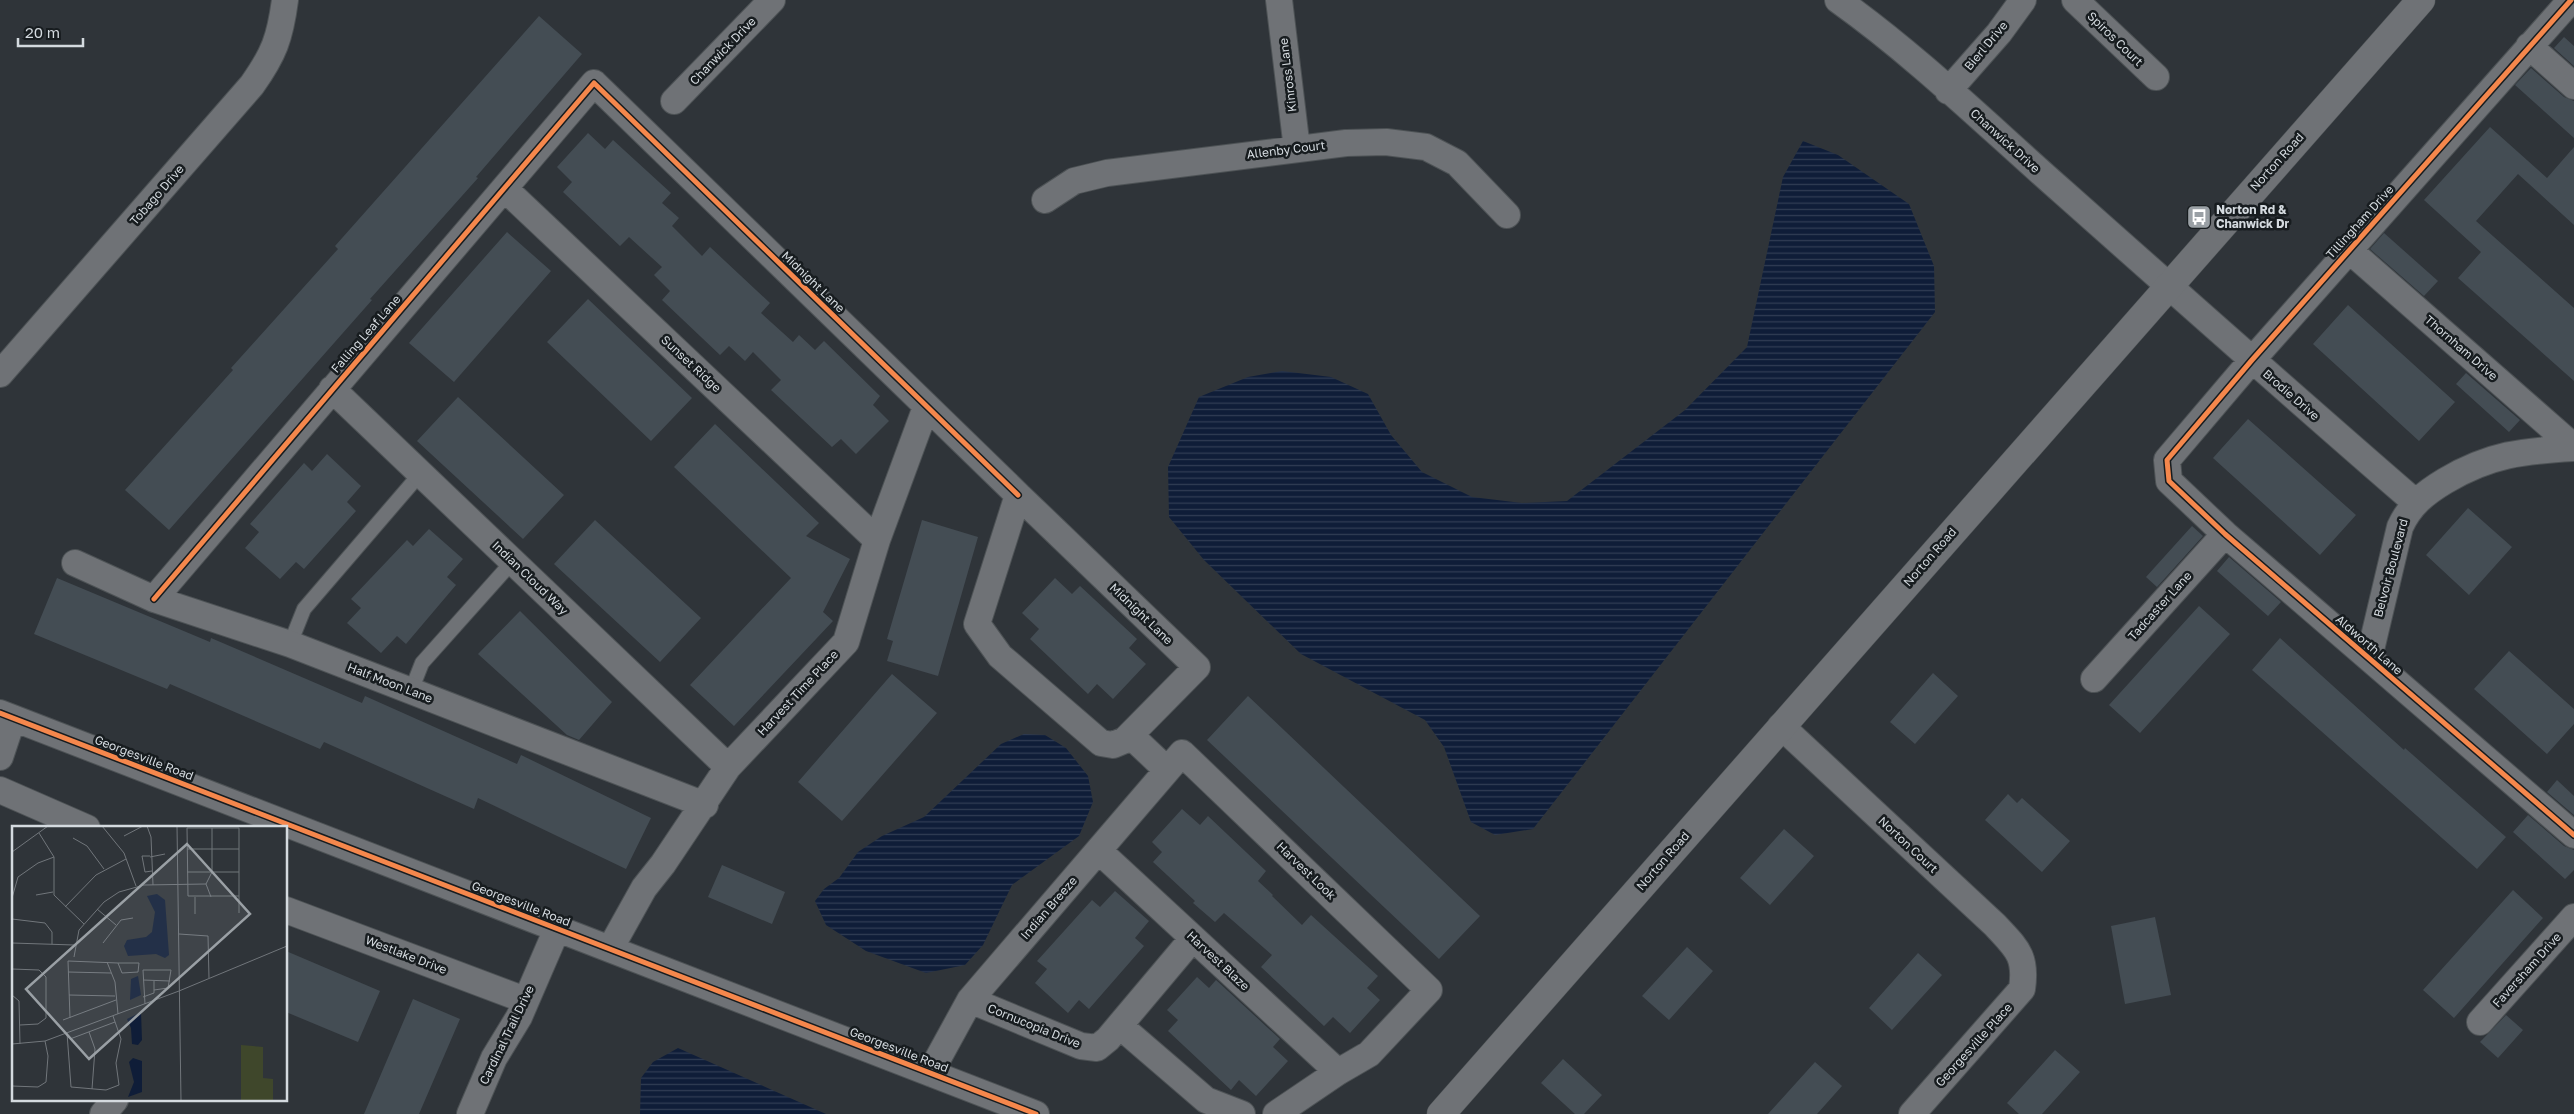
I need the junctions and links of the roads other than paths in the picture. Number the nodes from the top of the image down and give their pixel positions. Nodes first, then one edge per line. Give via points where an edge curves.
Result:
1 (285, 0) edge
2 (772, 0) edge
3 (1279, 0) edge
4 (1838, 0) edge
5 (2023, 0) edge
6 (2075, 0) edge
7 (2421, 0) edge
8 (2571, 0) edge
9 (2529, 46) junction
10 (2156, 78) dead end
11 (594, 83) joint
12 (2574, 86) edge
13 (1948, 91) junction
14 (674, 101) dead end
15 (1297, 149) junction
16 (505, 189) junction
17 (1045, 200) dead end
18 (1507, 216) dead end
19 (2349, 250) junction
20 (2168, 286) junction
21 (2252, 360) junction
22 (0, 374) edge
23 (332, 389) junction
24 (926, 407) junction
25 (2574, 447) edge
26 (2167, 460) joint
27 (420, 474) junction
28 (1018, 495) junction
29 (2416, 502) junction
30 (2225, 534) junction
31 (877, 540) junction
32 (513, 562) junction
33 (75, 563) dead end
34 (154, 599) junction
35 (290, 644) junction
36 (2369, 658) junction
37 (2094, 679) dead end
38 (411, 691) junction
39 (7, 715) edge
40 (1781, 726) junction
41 (1130, 735) junction
42 (0, 757) edge
43 (1175, 762) junction
44 (728, 768) junction
45 (0, 790) edge
46 (705, 805) junction
47 (82, 826) edge
48 (2574, 835) edge
49 (1099, 851) junction
50 (288, 911) edge
51 (2574, 917) edge
52 (557, 929) junction
53 (1193, 938) junction
54 (610, 950) junction
55 (2025, 970) joint
56 (525, 1000) junction
57 (970, 1000) junction
58 (2480, 1022) dead end
59 (1120, 1026) junction
60 (1338, 1072) junction
61 (930, 1073) junction
62 (113, 1102) edge
63 (1004, 1108) edge
64 (103, 1114) edge
65 (470, 1114) edge
66 (1036, 1114) edge
67 (1242, 1114) edge
68 (1276, 1114) edge
69 (1441, 1114) edge
70 (1912, 1114) edge

1 - 22 street, Tobago Drive via 281,29 271,58 252,85
2 - 14 street, Chanwick Drive
3 - 15 street, Kinross Lane
4 - 13 street, Chanwick Drive via 1870,23
5 - 13 street, Bierl Drive via 1999,34
6 - 10 street, Spiros Court
7 - 20 main road, Norton Road
8 - 9 street, Tillingham Drive
9 - 12 street
9 - 19 street, Tillingham Drive
11 - 16 street, Falling Leaf Lane
11 - 24 street, Midnight Lane
13 - 20 street, Chanwick Drive
15 - 17 street, Allenby Court via 1107,173 1074,181
15 - 18 street, Allenby Court via 1386,142 1426,147 1457,163
16 - 23 street, Falling Leaf Lane
16 - 31 street, Sunset Ridge
19 - 21 street, Tillingham Drive
19 - 25 street, Thornham Drive
20 - 21 street, Brodie Drive
20 - 40 main road, Norton Road
21 - 26 street, Tillingham Drive
21 - 29 street, Brodie Drive
23 - 27 street, Indian Cloud Way
23 - 34 street, Falling Leaf Lane
24 - 28 street, Midnight Lane
24 - 31 street, Harvest Time Place
25 - 29 street, Belvoir Boulevard via 2523,451 2490,458 2432,488
26 - 30 street, Aldworth Lane via 2169,482
27 - 32 street, Indian Cloud Way
27 - 35 lane via 304,609
28 - 41 street, Midnight Lane via 978,624 1000,656 1101,744 1113,745
28 - 41 street, Midnight Lane via 1196,667
29 - 36 street, Belvoir Boulevard via 2400,527
30 - 36 street, Aldworth Lane
30 - 37 street, Tadcaster Lane
31 - 44 street, Harvest Time Place via 846,642
32 - 38 lane via 422,664
32 - 44 street, Indian Cloud Way
33 - 34 street, Half Moon Lane
34 - 35 street, Half Moon Lane
35 - 38 street, Half Moon Lane
36 - 48 street, Aldworth Lane
38 - 46 street, Half Moon Lane
39 - 42 street
39 - 52 street, Georgesville Road
40 - 55 street, Norton Court via 1995,925 2022,957
40 - 69 main road, Norton Road
41 - 43 street
43 - 49 street, Indian Breeze
43 - 60 street, Harvest Look via 1429,990 1369,1054
44 - 46 street, Harvest Time Place
45 - 47 street
46 - 54 street, Harvest Time Place via 644,888
49 - 53 street, Harvest Blaze
49 - 57 street, Indian Breeze
50 - 56 street, Westlake Drive
51 - 58 street, Faversham Drive
52 - 54 street, Georgesville Road
52 - 56 street, Cardinal Trail Drive
53 - 59 street, Cornucopia Drive
53 - 60 street, Harvest Blaze
54 - 61 street, Georgesville Road
55 - 70 street, Georgesville Place via 2022,989 2011,1004
56 - 65 street, Cardinal Trail Drive via 519,1017 494,1058
57 - 59 street, Cornucopia Drive via 1081,1046 1097,1048
57 - 61 street, Indian Breeze
59 - 67 street via 1206,1100
60 - 68 street
61 - 63 street, Georgesville Road
62 - 64 street
63 - 66 street, Georgesville Road

